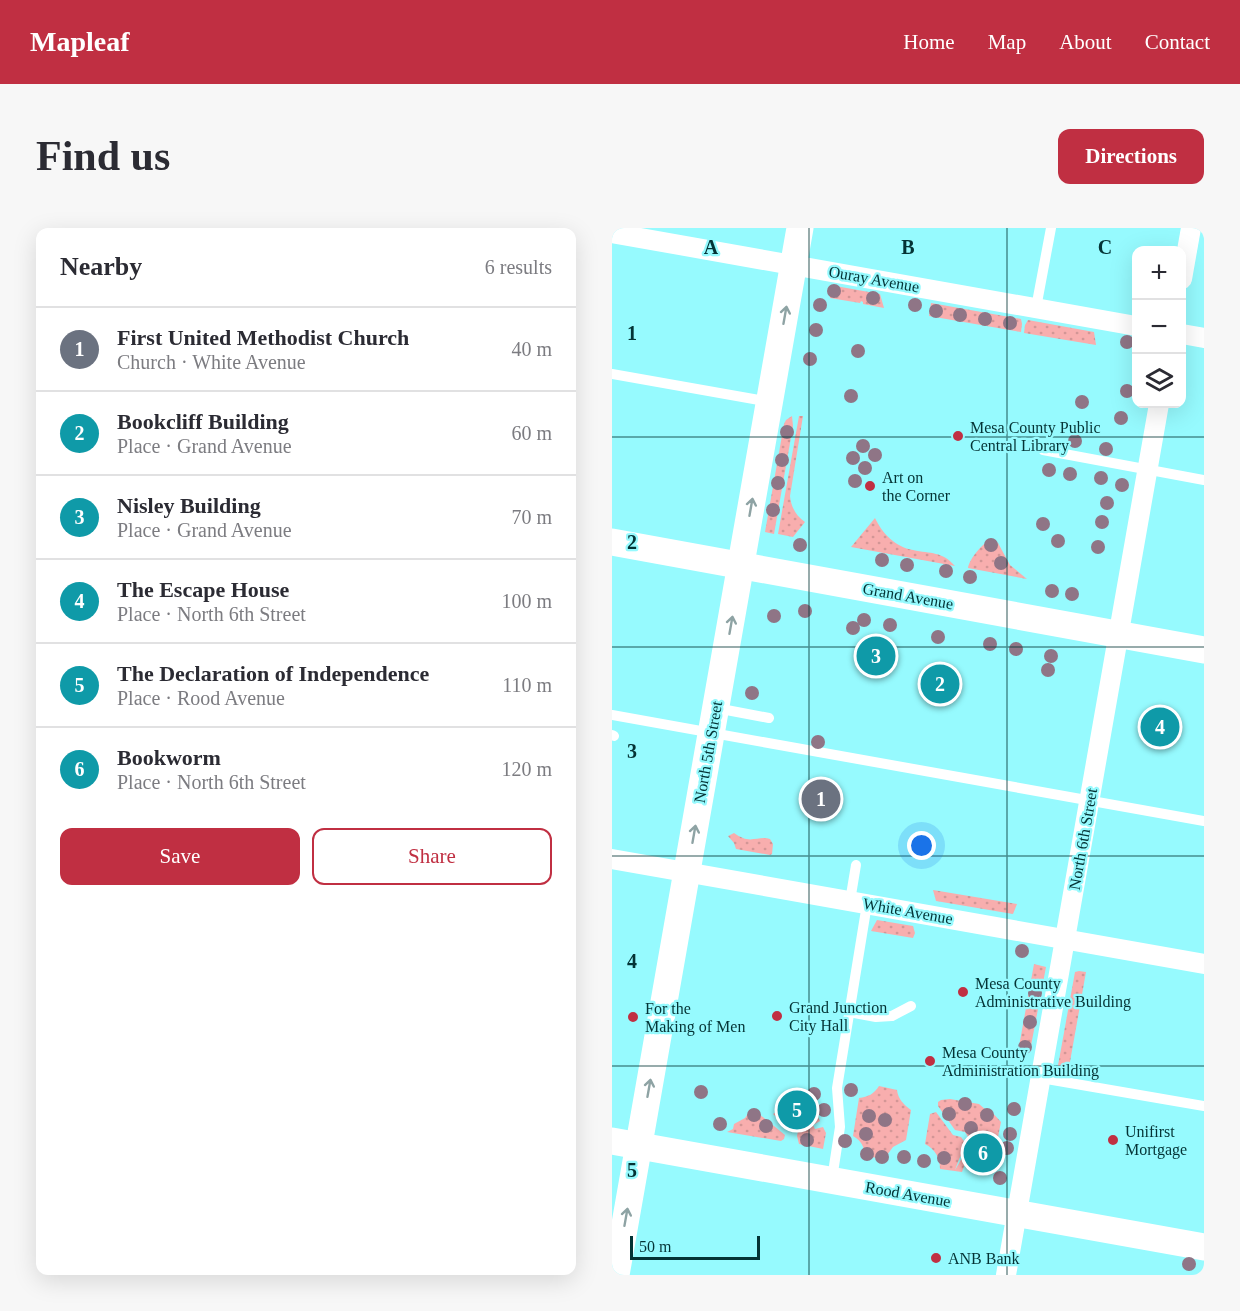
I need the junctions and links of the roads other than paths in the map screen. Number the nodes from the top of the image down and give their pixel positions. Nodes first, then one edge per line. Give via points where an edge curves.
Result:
1 (800, 228) edge
2 (1052, 228) edge
3 (1191, 228) edge
4 (612, 233) edge
5 (1186, 256) edge
6 (794, 265) junction
7 (1036, 308) junction
8 (1132, 325) edge
9 (1186, 335) edge
10 (1204, 338) edge
11 (612, 374) edge
12 (770, 402) junction
13 (1159, 408) edge
14 (1043, 450) dead end
15 (1148, 470) junction
16 (1204, 480) edge
17 (612, 542) edge
18 (741, 565) junction
19 (1119, 633) junction
20 (1204, 650) edge
21 (612, 716) edge
22 (769, 718) dead end
23 (714, 720) junction
24 (1089, 800) junction
25 (1204, 821) edge
26 (612, 859) edge
27 (856, 865) dead end
28 (687, 872) junction
29 (859, 903) junction
30 (1065, 939) junction
31 (1204, 964) edge
32 (911, 1006) dead end
33 (849, 1012) junction
34 (1041, 1078) junction
35 (1204, 1106) edge
36 (612, 1141) edge
37 (639, 1146) junction
38 (832, 1180) junction
39 (1017, 1214) junction
40 (1204, 1247) edge
41 (616, 1275) edge
42 (1006, 1275) edge

1 - 6 main road, North 5th Street
2 - 7 lane
3 - 5 street
4 - 6 street, Ouray Avenue
6 - 7 street, Ouray Avenue
12 -> 6 main road, North 5th Street
7 - 8 street, Ouray Avenue
9 - 10 street
11 - 12 lane
18 -> 12 main road, North 5th Street
13 - 15 street, North 6th Street
14 - 15 lane
15 - 16 lane
15 - 19 street, North 6th Street
17 - 18 main road, Grand Avenue
18 - 19 main road, Grand Avenue
23 -> 18 main road, North 5th Street
19 - 20 main road, Grand Avenue
19 - 24 street, North 6th Street
21 - 23 lane via 641,725
22 - 23 lane
23 - 24 lane
28 -> 23 main road, North 5th Street
24 - 25 lane
24 - 30 street, North 6th Street
26 - 28 street, White Avenue
27 - 29 lane
28 - 29 street, White Avenue
37 -> 28 main road, North 5th Street
29 - 30 street, White Avenue
29 - 33 lane
30 - 31 street, White Avenue
30 - 34 street, North 6th Street
32 - 33 lane via 892,1016
33 - 38 lane via 837,1089 840,1127
34 - 35 lane
34 - 39 street, North 6th Street
36 - 37 main road, Rood Avenue
37 - 38 main road, Rood Avenue
41 -> 37 main road, North 5th Street
38 - 39 main road, Rood Avenue
39 - 40 main road, Rood Avenue
39 - 42 street, North 6th Street

